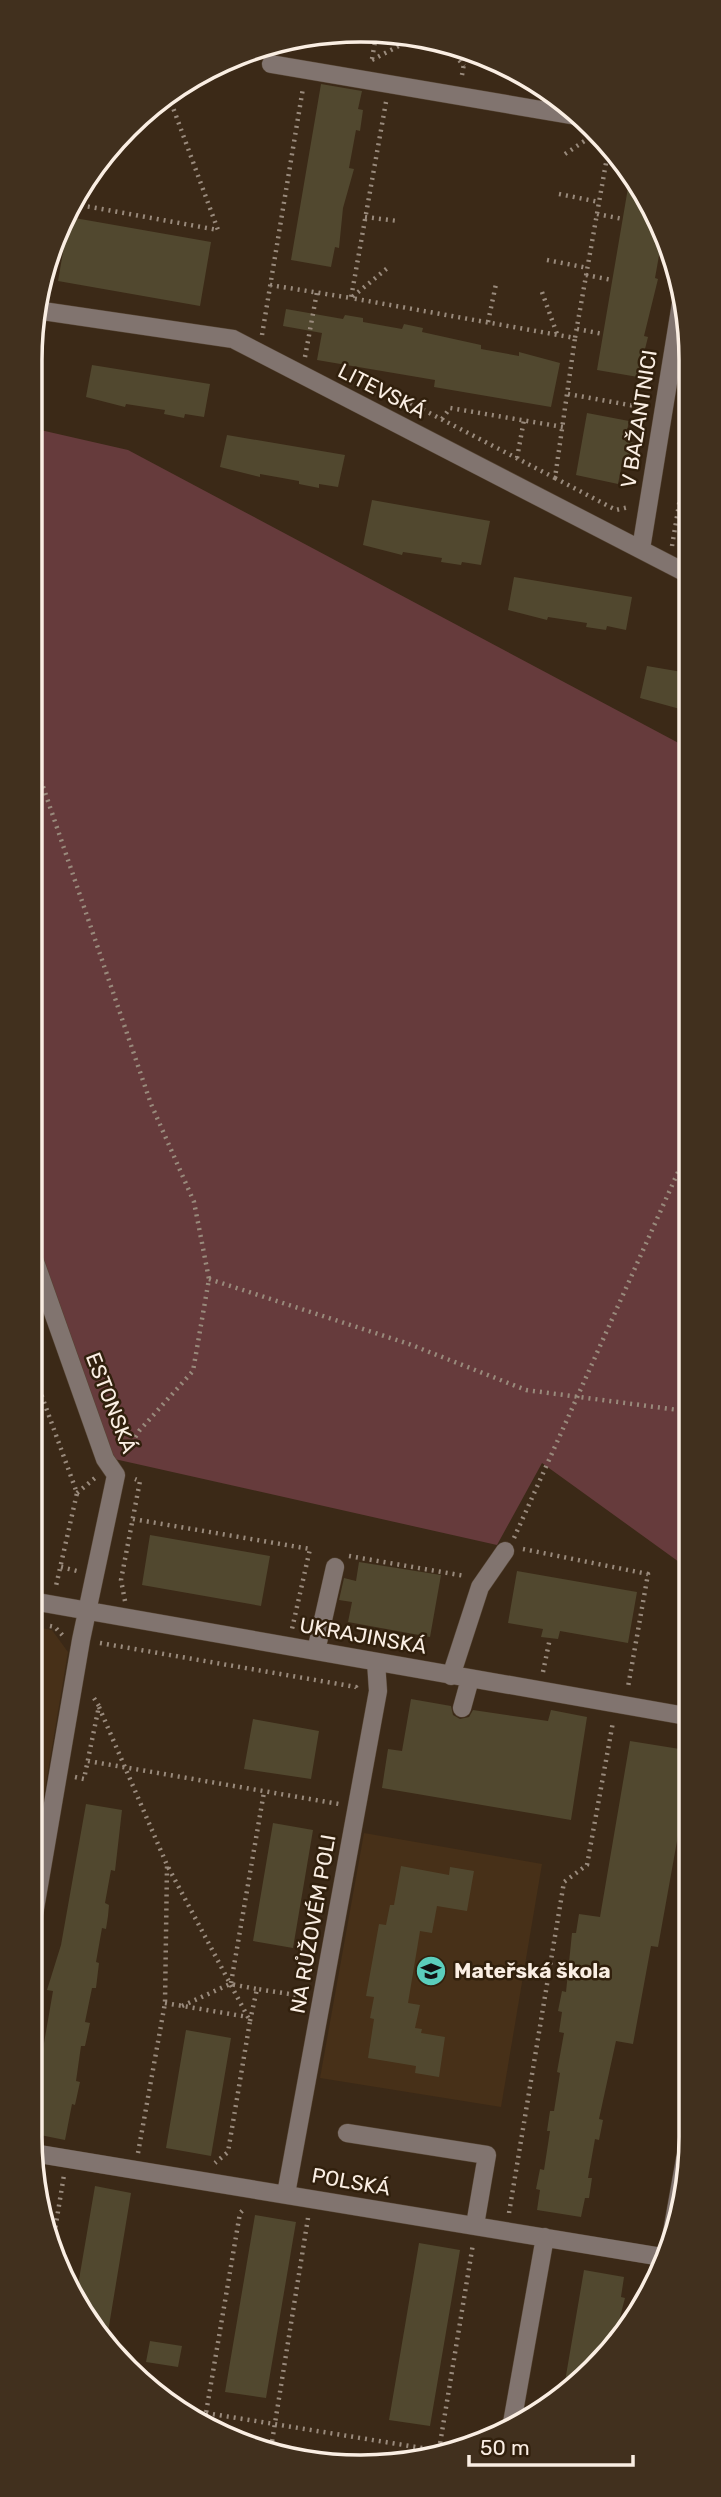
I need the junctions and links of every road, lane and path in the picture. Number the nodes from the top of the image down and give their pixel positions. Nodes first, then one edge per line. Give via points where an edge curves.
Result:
1 (375, 43) edge
2 (401, 45) edge
3 (457, 57) edge
4 (465, 60) edge
5 (271, 64) dead end
6 (464, 66) junction
7 (462, 75) dead end
8 (389, 84) junction
9 (303, 85) dead end
10 (172, 105) edge
11 (561, 113) edge
12 (589, 138) edge
13 (565, 154) dead end
14 (607, 159) edge
15 (559, 194) dead end
16 (599, 202) junction
17 (83, 206) edge
18 (597, 214) junction
19 (365, 217) junction
20 (622, 219) dead end
21 (398, 221) dead end
22 (547, 260) dead end
23 (390, 266) dead end
24 (587, 272) junction
25 (612, 280) dead end
26 (496, 284) dead end
27 (270, 285) junction
28 (317, 292) junction
29 (542, 292) dead end
30 (351, 298) junction
31 (674, 307) edge
32 (46, 312) edge
33 (488, 322) junction
34 (577, 329) junction
35 (603, 334) dead end
36 (558, 335) junction
37 (575, 338) junction
38 (261, 343) dead end
39 (304, 365) dead end
40 (568, 394) junction
41 (652, 396) dead end
42 (374, 398) dead end
43 (442, 419) junction
44 (524, 421) junction
45 (563, 427) junction
46 (517, 458) junction
47 (555, 478) junction
48 (634, 502) dead end
49 (679, 505) edge
50 (642, 549) junction
51 (679, 550) edge
52 (679, 569) edge
53 (42, 784) edge
54 (679, 1170) edge
55 (209, 1279) junction
56 (42, 1281) edge
57 (578, 1396) junction
58 (42, 1397) edge
59 (679, 1410) edge
60 (107, 1463) junction
61 (131, 1477) dead end
62 (76, 1493) junction
63 (133, 1519) junction
64 (310, 1549) junction
65 (324, 1552) dead end
66 (505, 1552) dead end
67 (336, 1561) joint
68 (484, 1579) junction
69 (55, 1591) dead end
70 (42, 1603) edge
71 (137, 1604) dead end
72 (87, 1610) junction
73 (42, 1624) edge
74 (278, 1629) dead end
75 (65, 1638) dead end
76 (550, 1638) dead end
77 (92, 1642) dead end
78 (316, 1651) junction
79 (376, 1662) junction
80 (542, 1674) dead end
81 (451, 1676) junction
82 (470, 1679) junction
83 (85, 1685) dead end
84 (627, 1688) dead end
85 (360, 1698) dead end
86 (617, 1704) junction
87 (99, 1706) junction
88 (462, 1708) dead end
89 (679, 1715) edge
90 (125, 1768) junction
91 (343, 1791) dead end
92 (264, 1792) junction
93 (341, 1805) junction
94 (339, 1818) dead end
95 (167, 1865) junction
96 (42, 1869) edge
97 (230, 1984) junction
98 (308, 1984) dead end
99 (257, 1989) junction
100 (164, 2003) junction
101 (182, 2006) junction
102 (249, 2019) junction
103 (347, 2133) dead end
104 (124, 2151) dead end
105 (43, 2154) edge
106 (138, 2154) junction
107 (151, 2156) dead end
108 (204, 2164) dead end
109 (65, 2171) dead end
110 (286, 2193) junction
111 (249, 2204) dead end
112 (309, 2213) dead end
113 (512, 2219) dead end
114 (475, 2225) junction
115 (55, 2227) edge
116 (545, 2237) junction
117 (485, 2241) dead end
118 (656, 2256) edge
119 (206, 2413) joint
120 (513, 2416) edge
121 (275, 2424) junction
122 (272, 2442) edge
123 (440, 2445) edge
124 (427, 2448) edge

1 - 2 path via 372,60
3 - 6 path
4 - 6 path
5 - 8 street
6 - 7 path
8 - 11 street
8 - 19 path
9 - 27 path
10 - 17 path via 218,230
12 - 13 path
14 - 16 path
15 - 16 path
16 - 18 path
18 - 20 path
18 - 24 path
19 - 21 path
19 - 30 path
22 - 24 path
23 - 30 path
24 - 25 path
24 - 34 path
26 - 33 path
27 - 28 path
27 - 38 path
28 - 30 path
28 - 39 path
29 - 36 path
30 - 33 path
31 - 50 street, V BAŽANTNICI
32 - 50 street, LITEVSKÁ via 233,340
33 - 36 path
34 - 35 path
34 - 37 path
36 - 37 path
37 - 40 path
40 - 41 path via 650,409
40 - 45 path
42 - 43 path via 385,390
43 - 44 path via 450,408
43 - 46 path
44 - 45 path
44 - 46 path
45 - 47 path
46 - 47 path
47 - 48 path via 616,510 625,510
49 - 51 path via 672,547
50 - 52 street, LITEVSKÁ
53 - 55 path via 151,1104 194,1202
54 - 57 path
55 - 57 path via 409,1344 526,1390
55 - 60 path via 193,1371 139,1431 121,1461
56 - 60 street, ESTONSKÁ
57 - 59 path
57 - 84 path via 510,1547 649,1574
58 - 62 path
60 - 62 path
60 - 72 street, ESTONSKÁ via 116,1475
61 - 63 path via 140,1481
62 - 69 path
63 - 64 path
63 - 71 path via 121,1580 125,1602
64 - 65 path
64 - 74 path via 292,1632
66 - 68 street
67 - 68 path
67 - 78 street
68 - 81 street
70 - 72 street, UKRAJINSKÁ
72 - 78 street, UKRAJINSKÁ
72 - 96 street, ESTONSKÁ
73 - 75 path via 55,1627
76 - 80 path
77 - 85 path via 356,1687
78 - 79 street, UKRAJINSKÁ
79 - 81 street, UKRAJINSKÁ
79 - 110 street, NA RŮŽOVÉM POLI via 375,1704
81 - 82 street, UKRAJINSKÁ
82 - 86 street, UKRAJINSKÁ
82 - 88 street
83 - 87 path
86 - 89 street, UKRAJINSKÁ
86 - 113 path via 587,1865 564,1882 509,2212
87 - 90 path
87 - 90 path via 88,1762
90 - 92 path
90 - 95 path
91 - 93 path
92 - 93 path
92 - 97 path
93 - 94 path
95 - 97 path
95 - 100 path
97 - 99 path
97 - 101 path
97 - 102 path
98 - 99 path via 296,1995
99 - 102 path
100 - 101 path
100 - 106 path
101 - 102 path
102 - 108 path via 228,2152 213,2164
103 - 114 street via 487,2155
104 - 106 path
105 - 110 street, POLSKÁ
106 - 107 path
109 - 115 path
110 - 114 street, POLSKÁ
111 - 119 path via 240,2213
112 - 121 path
114 - 116 street, POLSKÁ
116 - 118 street, POLSKÁ
116 - 120 street
117 - 123 path via 474,2239
119 - 121 path
121 - 122 path
121 - 124 path

